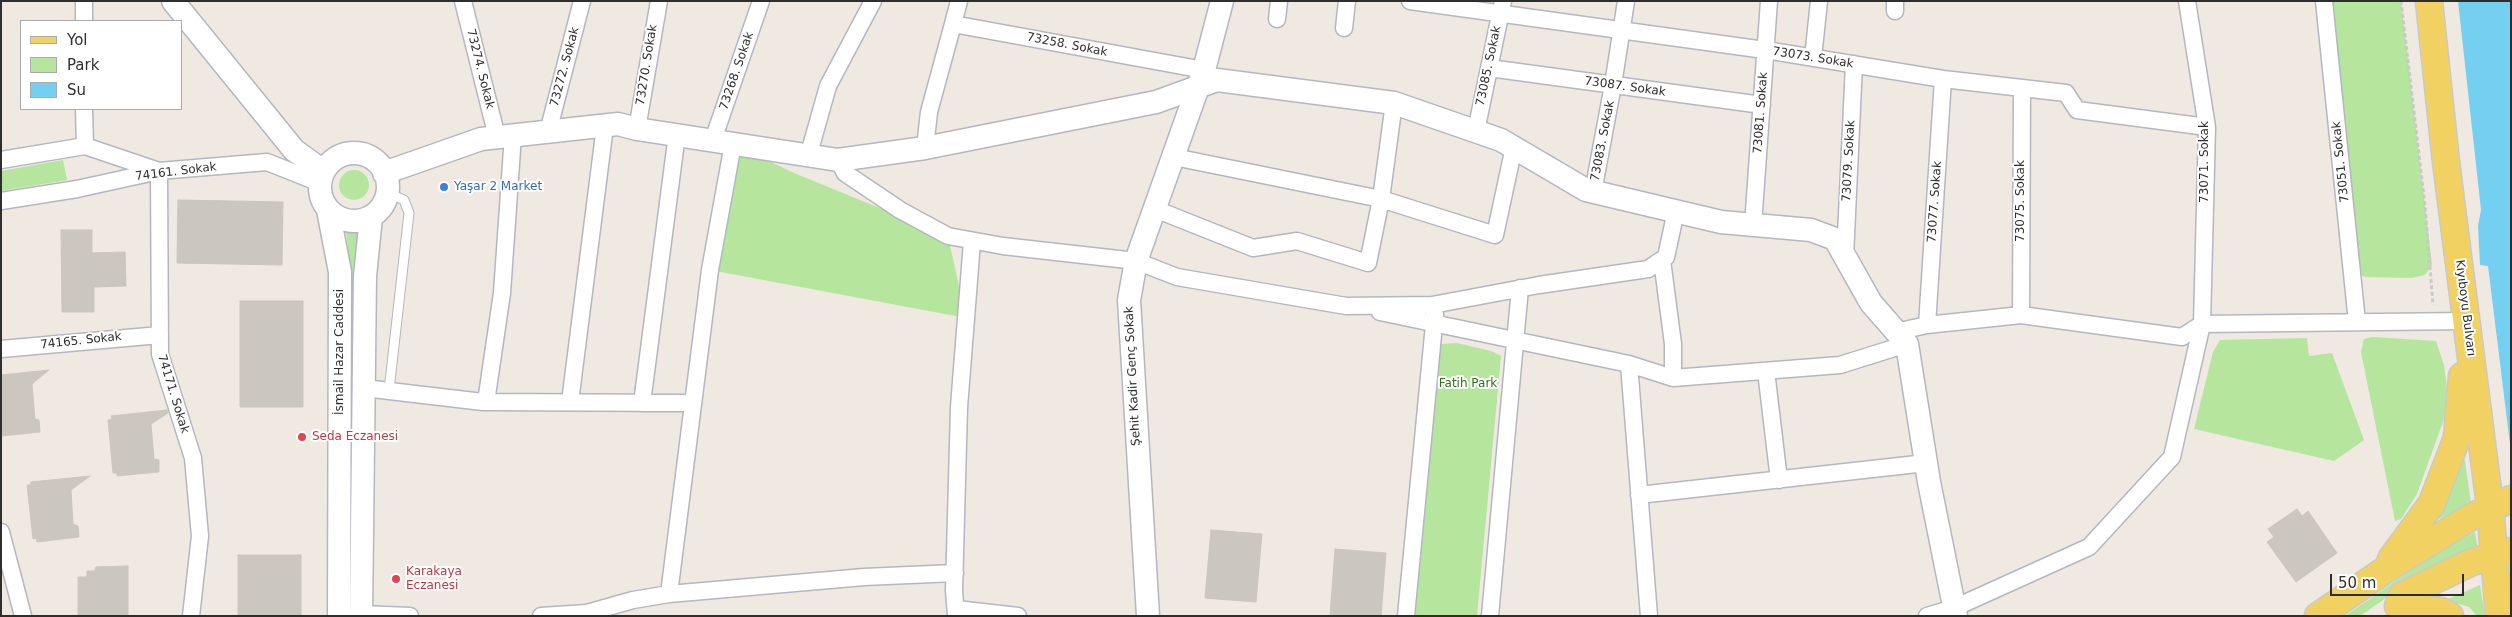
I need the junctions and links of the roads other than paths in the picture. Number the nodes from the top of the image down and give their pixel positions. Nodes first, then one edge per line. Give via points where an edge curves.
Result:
1 (84, 1) edge
2 (173, 1) edge
3 (463, 1) edge
4 (582, 1) edge
5 (659, 1) edge
6 (761, 1) edge
7 (873, 1) edge
8 (959, 1) edge
9 (1222, 1) edge
10 (1279, 1) edge
11 (1348, 1) edge
12 (1410, 1) edge
13 (1626, 1) edge
14 (1769, 1) edge
15 (1819, 1) edge
16 (2187, 1) edge
17 (2324, 1) edge
18 (2429, 1) edge
19 (1502, 8) edge
20 (1277, 19) dead end
21 (84, 20) edge
22 (953, 24) junction
23 (1344, 28) dead end
24 (1622, 31) junction
25 (1766, 50) junction
26 (1813, 58) junction
27 (1854, 64) junction
28 (1489, 68) junction
29 (1201, 77) junction
30 (1942, 79) junction
31 (1613, 85) junction
32 (2022, 88) junction
33 (1394, 103) junction
34 (1762, 105) junction
35 (84, 110) edge
36 (604, 126) junction
37 (2207, 127) junction
38 (637, 129) junction
39 (548, 132) junction
40 (1476, 132) junction
41 (677, 134) junction
42 (505, 136) junction
43 (723, 142) junction
44 (85, 146) junction
45 (1514, 147) junction
46 (925, 148) junction
47 (808, 157) junction
48 (1174, 157) junction
49 (1, 160) edge
50 (838, 160) junction
51 (159, 171) junction
52 (322, 177) junction
53 (386, 183) junction
54 (1593, 192) junction
55 (1381, 199) junction
56 (1, 201) edge
57 (1155, 209) junction
58 (328, 210) junction
59 (1676, 211) junction
60 (370, 218) junction
61 (1753, 225) junction
62 (972, 242) junction
63 (1845, 257) junction
64 (1662, 260) junction
65 (1136, 261) junction
66 (1520, 288) junction
67 (1436, 304) junction
68 (1350, 306) junction
69 (2021, 315) junction
70 (2467, 321) junction
71 (2357, 322) junction
72 (1434, 324) junction
73 (2202, 324) junction
74 (1927, 325) junction
75 (160, 335) junction
76 (1901, 338) junction
77 (1515, 340) junction
78 (1, 349) edge
79 (1629, 364) junction
80 (1766, 371) junction
81 (1673, 378) junction
82 (364, 388) junction
83 (389, 390) junction
84 (486, 402) junction
85 (570, 402) junction
86 (642, 403) junction
87 (693, 403) junction
88 (1926, 463) junction
89 (1779, 480) junction
90 (1639, 495) junction
91 (2498, 507) edge
92 (1, 532) edge
93 (2501, 557) edge
94 (2388, 568) junction
95 (955, 573) junction
96 (670, 594) junction
97 (2391, 611) edge
98 (956, 612) edge
99 (1955, 612) edge
100 (588, 614) edge
101 (354, 615) edge
102 (23, 616) edge
103 (191, 616) edge
104 (410, 616) edge
105 (541, 616) edge
106 (1018, 616) edge
107 (1148, 616) edge
108 (1406, 616) edge
109 (1490, 616) edge
110 (1649, 616) edge
111 (1927, 616) edge
112 (2318, 616) edge
113 (2450, 616) edge
114 (2499, 616) edge

1 - 21 street
2 - 52 street via 294,150
3 - 42 street, 73274. Sokak
4 - 39 street, 73272. Sokak
5 - 38 street, 73270. Sokak
6 - 43 street, 73268. Sokak
7 - 47 street via 828,86
8 - 22 street
9 - 29 street, Şehit Kadir Genç Sokak
10 - 20 street
11 - 23 street
12 - 19 street, 73073. Sokak
13 - 24 street, 73083. Sokak
14 - 25 street, 73081. Sokak
15 - 26 street
16 - 37 street, 73071. Sokak
17 - 71 street, 73051. Sokak
18 - 70 main road, Kıyıboyu Bulvarı
19 - 24 street, 73073. Sokak
19 - 28 street, 73085. Sokak
22 - 29 street, 73258. Sokak
22 - 46 street via 929,112
24 - 25 street, 73073. Sokak
24 - 31 street, 73083. Sokak
25 - 26 street, 73073. Sokak
25 - 34 street, 73081. Sokak
26 - 27 street, 73073. Sokak
27 - 30 street, 73073. Sokak
27 - 63 street, 73079. Sokak
28 - 31 street, 73087. Sokak
28 - 40 street, 73085. Sokak
29 - 33 street
29 - 46 street via 1184,93 1156,102
29 - 48 street, Şehit Kadir Genç Sokak
30 - 32 street, 73073. Sokak
30 - 74 street, 73077. Sokak
31 - 34 street, 73087. Sokak
31 - 54 street, 73083. Sokak
32 - 37 street, 73073. Sokak via 2066,93 2077,110
32 - 69 street, 73075. Sokak
33 - 40 street
33 - 55 street
34 - 61 street, 73081. Sokak
35 - 44 street
36 - 38 street via 618,124
36 - 39 street
36 - 85 street
37 - 73 street, 73071. Sokak
38 - 41 street
39 - 42 street
40 - 45 street
41 - 43 street
41 - 86 street
42 - 53 street via 481,139
42 - 84 street, 73274. Sokak via 502,293
43 - 47 street
43 - 87 street, 73268. Sokak
44 - 49 street
44 - 51 street
45 - 54 street
45 - 55 street via 1495,235
46 - 50 street
47 - 50 street
48 - 55 street
48 - 57 street, Şehit Kadir Genç Sokak
50 - 62 street via 845,173 908,215 948,236
51 - 52 street, 74161. Sokak via 267,162
51 - 56 street, 74161. Sokak
51 - 75 street, 74171. Sokak
52 - 53 street via 339,156 360,154 378,164
52 - 58 street via 320,192
53 - 60 street via 384,203
53 - 83 lane via 404,200 410,213
54 - 59 street
55 - 57 street via 1368,263 1297,241 1253,248
57 - 65 street, Şehit Kadir Genç Sokak
58 - 60 street via 344,220
58 - 101 street, İsmail Hazar Caddesi via 340,272
59 - 61 street via 1721,222
59 - 64 street via 1670,244
60 - 82 street, İsmail Hazar Caddesi via 365,276
61 - 63 street via 1812,230 1836,239
62 - 65 street
62 - 95 street via 959,407
63 - 76 street via 1871,303
64 - 66 street via 1648,269
64 - 81 street via 1673,344
65 - 68 street via 1177,277
65 - 107 street, Şehit Kadir Genç Sokak via 1129,300
66 - 67 street
66 - 77 street
67 - 68 street
67 - 72 street
68 - 72 street
69 - 73 street via 2182,337
69 - 74 street
70 - 71 street
70 - 91 main road, Kıyıboyu Bulvarı
70 - 94 main road via 2457,438 2432,503 2391,559
71 - 73 street
72 - 77 street
72 - 108 street
73 - 99 street, 73071. Sokak via 2172,456 2089,547
74 - 76 street
75 - 78 street, 74165. Sokak
75 - 103 street, 74171. Sokak via 160,354 193,458 200,536
76 - 80 street via 1840,366
76 - 88 street
77 - 79 street
77 - 109 street
79 - 81 street
79 - 90 street
80 - 81 street
80 - 89 street
82 - 83 street
82 - 101 street, İsmail Hazar Caddesi
83 - 84 street
84 - 85 street
85 - 86 street
86 - 87 street
87 - 96 street, 73268. Sokak
88 - 89 street
88 - 99 street
89 - 90 street
90 - 110 street
91 - 93 main road, Kıyıboyu Bulvarı
91 - 94 main road
92 - 102 street
93 - 97 main road via 2472,562 2402,596
93 - 114 main road, Kıyıboyu Bulvarı
94 - 112 main road
95 - 96 street via 864,576
95 - 98 street
96 - 100 street via 633,600
97 - 113 main road via 2441,611
98 - 106 street
99 - 111 street, 73071. Sokak
100 - 105 street
101 - 104 street

